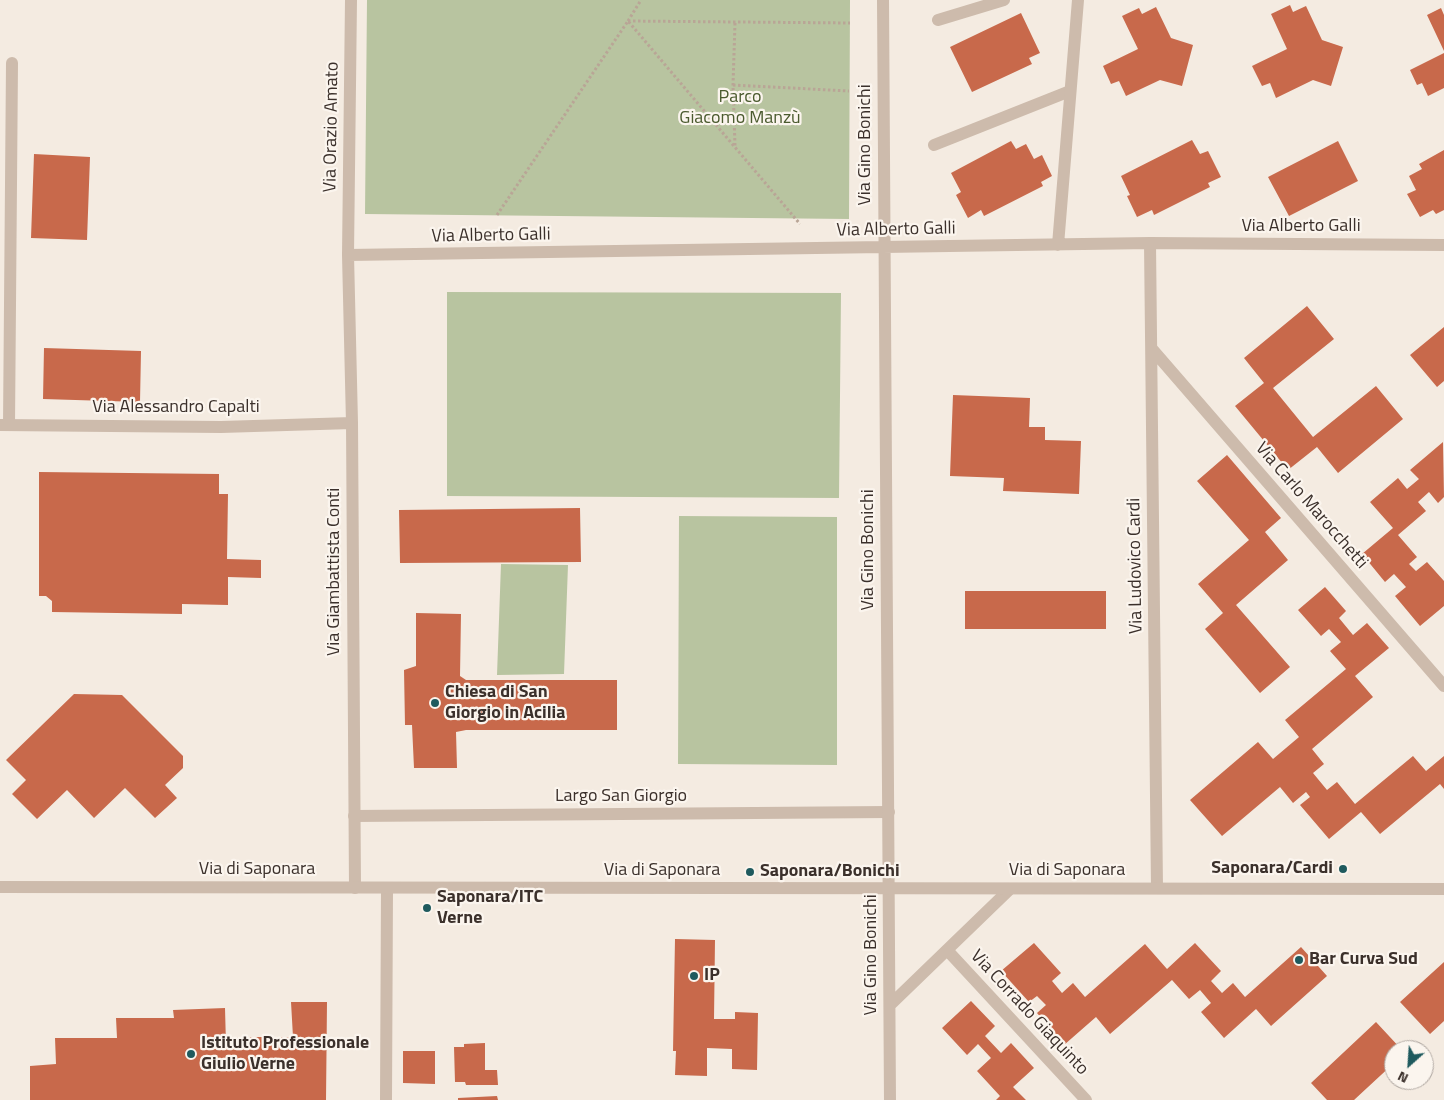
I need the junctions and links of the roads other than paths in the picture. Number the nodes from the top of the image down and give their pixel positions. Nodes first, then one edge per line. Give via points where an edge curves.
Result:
1 (351, 0) edge
2 (883, 0) edge
3 (1004, 0) edge
4 (1078, 0) edge
5 (938, 20) dead end
6 (12, 63) dead end
7 (1070, 91) junction
8 (934, 145) dead end
9 (1150, 244) junction
10 (1058, 245) junction
11 (1444, 245) edge
12 (884, 248) junction
13 (348, 255) junction
14 (1152, 349) junction
15 (352, 423) junction
16 (5, 425) edge
17 (1444, 686) edge
18 (889, 812) junction
19 (354, 816) junction
20 (0, 887) edge
21 (355, 888) junction
22 (1157, 888) junction
23 (387, 889) junction
24 (890, 889) junction
25 (1010, 889) junction
26 (1444, 890) edge
27 (947, 950) junction
28 (890, 1004) junction
29 (386, 1100) edge
30 (890, 1100) edge
31 (1086, 1100) edge

1 - 13 street, Via Orazio Amato
2 - 12 street, Via Gino Bonichi
3 - 5 street
4 - 7 street
6 - 16 street
7 - 8 street
7 - 10 street
9 - 10 street, Via Alberto Galli
9 - 11 street, Via Alberto Galli
9 - 14 street, Via Ludovico Cardi
10 - 12 street, Via Alberto Galli
12 - 13 street, Via Alberto Galli
12 - 18 street, Via Gino Bonichi
13 - 15 street, Via Giambattista Conti
14 - 17 street, Via Carlo Marocchetti
14 - 22 street, Via Ludovico Cardi
15 - 16 street, Via Alessandro Capalti via 221,427
15 - 19 street, Via Giambattista Conti
18 - 19 street, Largo San Giorgio
18 - 24 street, Via Gino Bonichi
19 - 21 street, Via Giambattista Conti
20 - 21 street, Via di Saponara
21 - 23 street, Via di Saponara
22 - 25 street, Via di Saponara
22 - 26 street, Via di Saponara
23 - 24 street, Via di Saponara
23 - 29 street
24 - 25 street, Via di Saponara
24 - 28 street, Via Gino Bonichi
25 - 27 street
27 - 28 street
27 - 31 street, Via Corrado Giaquinto
28 - 30 street, Via Gino Bonichi

